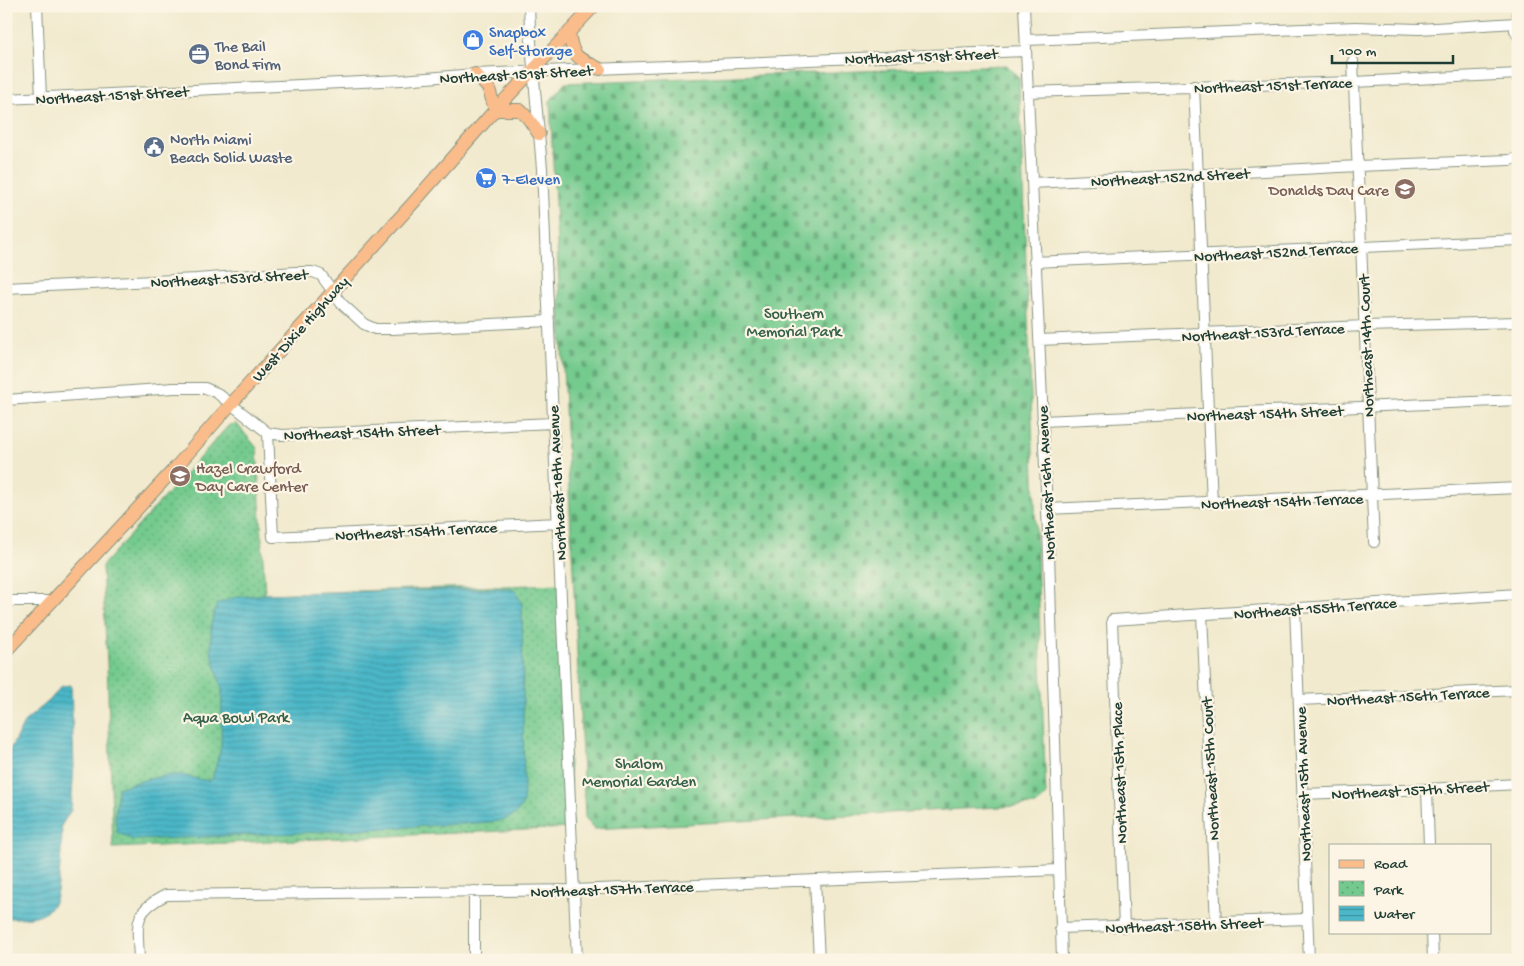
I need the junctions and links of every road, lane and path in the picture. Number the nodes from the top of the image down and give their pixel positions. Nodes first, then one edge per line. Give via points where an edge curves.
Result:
1 (37, 6) edge
2 (529, 6) edge
3 (594, 6) edge
4 (1024, 6) edge
5 (1516, 6) edge
6 (1517, 29) edge
7 (569, 32) junction
8 (1026, 40) junction
9 (1026, 51) junction
10 (1353, 61) dead end
11 (600, 69) junction
12 (532, 72) junction
13 (475, 74) junction
14 (1518, 74) edge
15 (1354, 82) junction
16 (1194, 86) junction
17 (1028, 92) junction
18 (41, 97) junction
19 (6, 99) edge
20 (495, 110) junction
21 (539, 134) junction
22 (1518, 158) edge
23 (1358, 166) junction
24 (1198, 176) junction
25 (1032, 183) junction
26 (1518, 240) edge
27 (1361, 247) junction
28 (1201, 255) junction
29 (1034, 262) junction
30 (6, 288) edge
31 (334, 291) junction
32 (549, 321) junction
33 (1518, 322) edge
34 (1365, 326) junction
35 (1204, 334) junction
36 (1039, 340) junction
37 (6, 400) edge
38 (1518, 400) edge
39 (231, 404) junction
40 (1368, 408) junction
41 (1208, 414) junction
42 (1042, 421) junction
43 (554, 423) junction
44 (268, 433) junction
45 (1518, 488) edge
46 (1372, 496) junction
47 (1212, 503) junction
48 (1047, 510) junction
49 (558, 523) junction
50 (1374, 542) dead end
51 (1518, 594) edge
52 (6, 601) edge
53 (52, 601) junction
54 (1295, 608) junction
55 (1202, 614) junction
56 (1112, 620) joint
57 (6, 651) edge
58 (1518, 690) edge
59 (1299, 700) junction
60 (1518, 784) edge
61 (1426, 789) junction
62 (1303, 794) junction
63 (1428, 844) edge
64 (1059, 870) junction
65 (815, 880) junction
66 (574, 890) junction
67 (474, 891) junction
68 (1308, 919) junction
69 (1216, 924) junction
70 (1124, 927) junction
71 (1060, 928) junction
72 (1432, 934) edge
73 (139, 960) edge
74 (474, 960) edge
75 (577, 960) edge
76 (819, 960) edge
77 (1062, 960) edge
78 (1309, 960) edge
79 (1432, 960) edge

1 - 18 street
2 - 12 street, Northeast 18th Avenue
3 - 7 main road, West Dixie Highway
4 - 8 street, Northeast 16th Avenue
5 - 6 street
6 - 8 street via 1503,25 1420,29 1355,27
7 - 11 main road via 574,54
7 - 12 main road, West Dixie Highway
8 - 9 street, Northeast 16th Avenue
9 - 11 street, Northeast 151st Street
9 - 17 street, Northeast 16th Avenue
10 - 15 street, Northeast 14th Court
11 - 12 street, Northeast 151st Street
12 - 13 street, Northeast 151st Street
12 - 20 main road, West Dixie Highway
12 - 21 street, Northeast 18th Avenue
13 - 18 street, Northeast 151st Street
13 - 20 main road via 489,89
14 - 15 street, Northeast 151st Terrace
15 - 16 street, Northeast 151st Terrace
15 - 23 street, Northeast 14th Court
16 - 17 street, Northeast 151st Terrace
16 - 24 street
17 - 25 street, Northeast 16th Avenue
18 - 19 street, Northeast 151st Street
20 - 21 main road via 520,110
20 - 31 main road, West Dixie Highway
21 - 32 street, Northeast 18th Avenue
22 - 23 street, Northeast 152nd Street
23 - 24 street, Northeast 152nd Street
23 - 27 street, Northeast 14th Court
24 - 25 street, Northeast 152nd Street
24 - 28 street
25 - 29 street, Northeast 16th Avenue
26 - 27 street, Northeast 152nd Terrace
27 - 28 street, Northeast 152nd Terrace
27 - 34 street, Northeast 14th Court
28 - 29 street, Northeast 152nd Terrace
28 - 35 street
29 - 36 street, Northeast 16th Avenue
30 - 31 street, Northeast 153rd Street via 296,272 321,275
31 - 32 street, Northeast 153rd Street via 341,303 364,324 375,328 392,330
31 - 39 main road, West Dixie Highway
32 - 43 street, Northeast 18th Avenue
33 - 34 street, Northeast 153rd Terrace
34 - 35 street, Northeast 153rd Terrace
34 - 40 street, Northeast 14th Court
35 - 36 street, Northeast 153rd Terrace
35 - 41 street
36 - 42 street, Northeast 16th Avenue
37 - 39 street, Northeast 154th Street via 200,388 211,390
38 - 40 street, Northeast 154th Street
39 - 44 street, Northeast 154th Street
39 - 53 main road, West Dixie Highway
40 - 41 street, Northeast 154th Street
40 - 46 street, Northeast 14th Court
41 - 42 street, Northeast 154th Street
41 - 47 street
42 - 48 street, Northeast 16th Avenue
43 - 44 street, Northeast 154th Street
43 - 49 street, Northeast 18th Avenue
44 - 49 street, Northeast 154th Terrace via 273,537
45 - 46 street, Northeast 154th Terrace
46 - 47 street, Northeast 154th Terrace
46 - 50 street, Northeast 14th Court
47 - 48 street, Northeast 154th Terrace
48 - 64 street, Northeast 16th Avenue
49 - 66 street, Northeast 18th Avenue
51 - 54 street, Northeast 155th Terrace
52 - 53 street
53 - 57 main road, West Dixie Highway
54 - 55 street, Northeast 155th Terrace
54 - 59 street, Northeast 15th Avenue
55 - 56 street, Northeast 155th Terrace
55 - 69 street, Northeast 15th Court
56 - 70 street, Northeast 15th Place
58 - 59 street, Northeast 156th Terrace
59 - 62 street, Northeast 15th Avenue
60 - 61 street, Northeast 157th Street
61 - 62 street, Northeast 157th Street
61 - 63 street
62 - 68 street, Northeast 15th Avenue
64 - 65 street, Northeast 157th Terrace
64 - 71 street, Northeast 16th Avenue
65 - 66 street, Northeast 157th Terrace
65 - 76 street
66 - 67 street, Northeast 157th Terrace
66 - 75 street, Northeast 18th Avenue
67 - 73 street, Northeast 157th Terrace via 166,895 148,904 140,914
67 - 74 street
68 - 69 street, Northeast 158th Street
68 - 78 street, Northeast 15th Avenue
69 - 70 street, Northeast 158th Street
70 - 71 street, Northeast 158th Street
71 - 77 street, Northeast 16th Avenue
72 - 79 street

